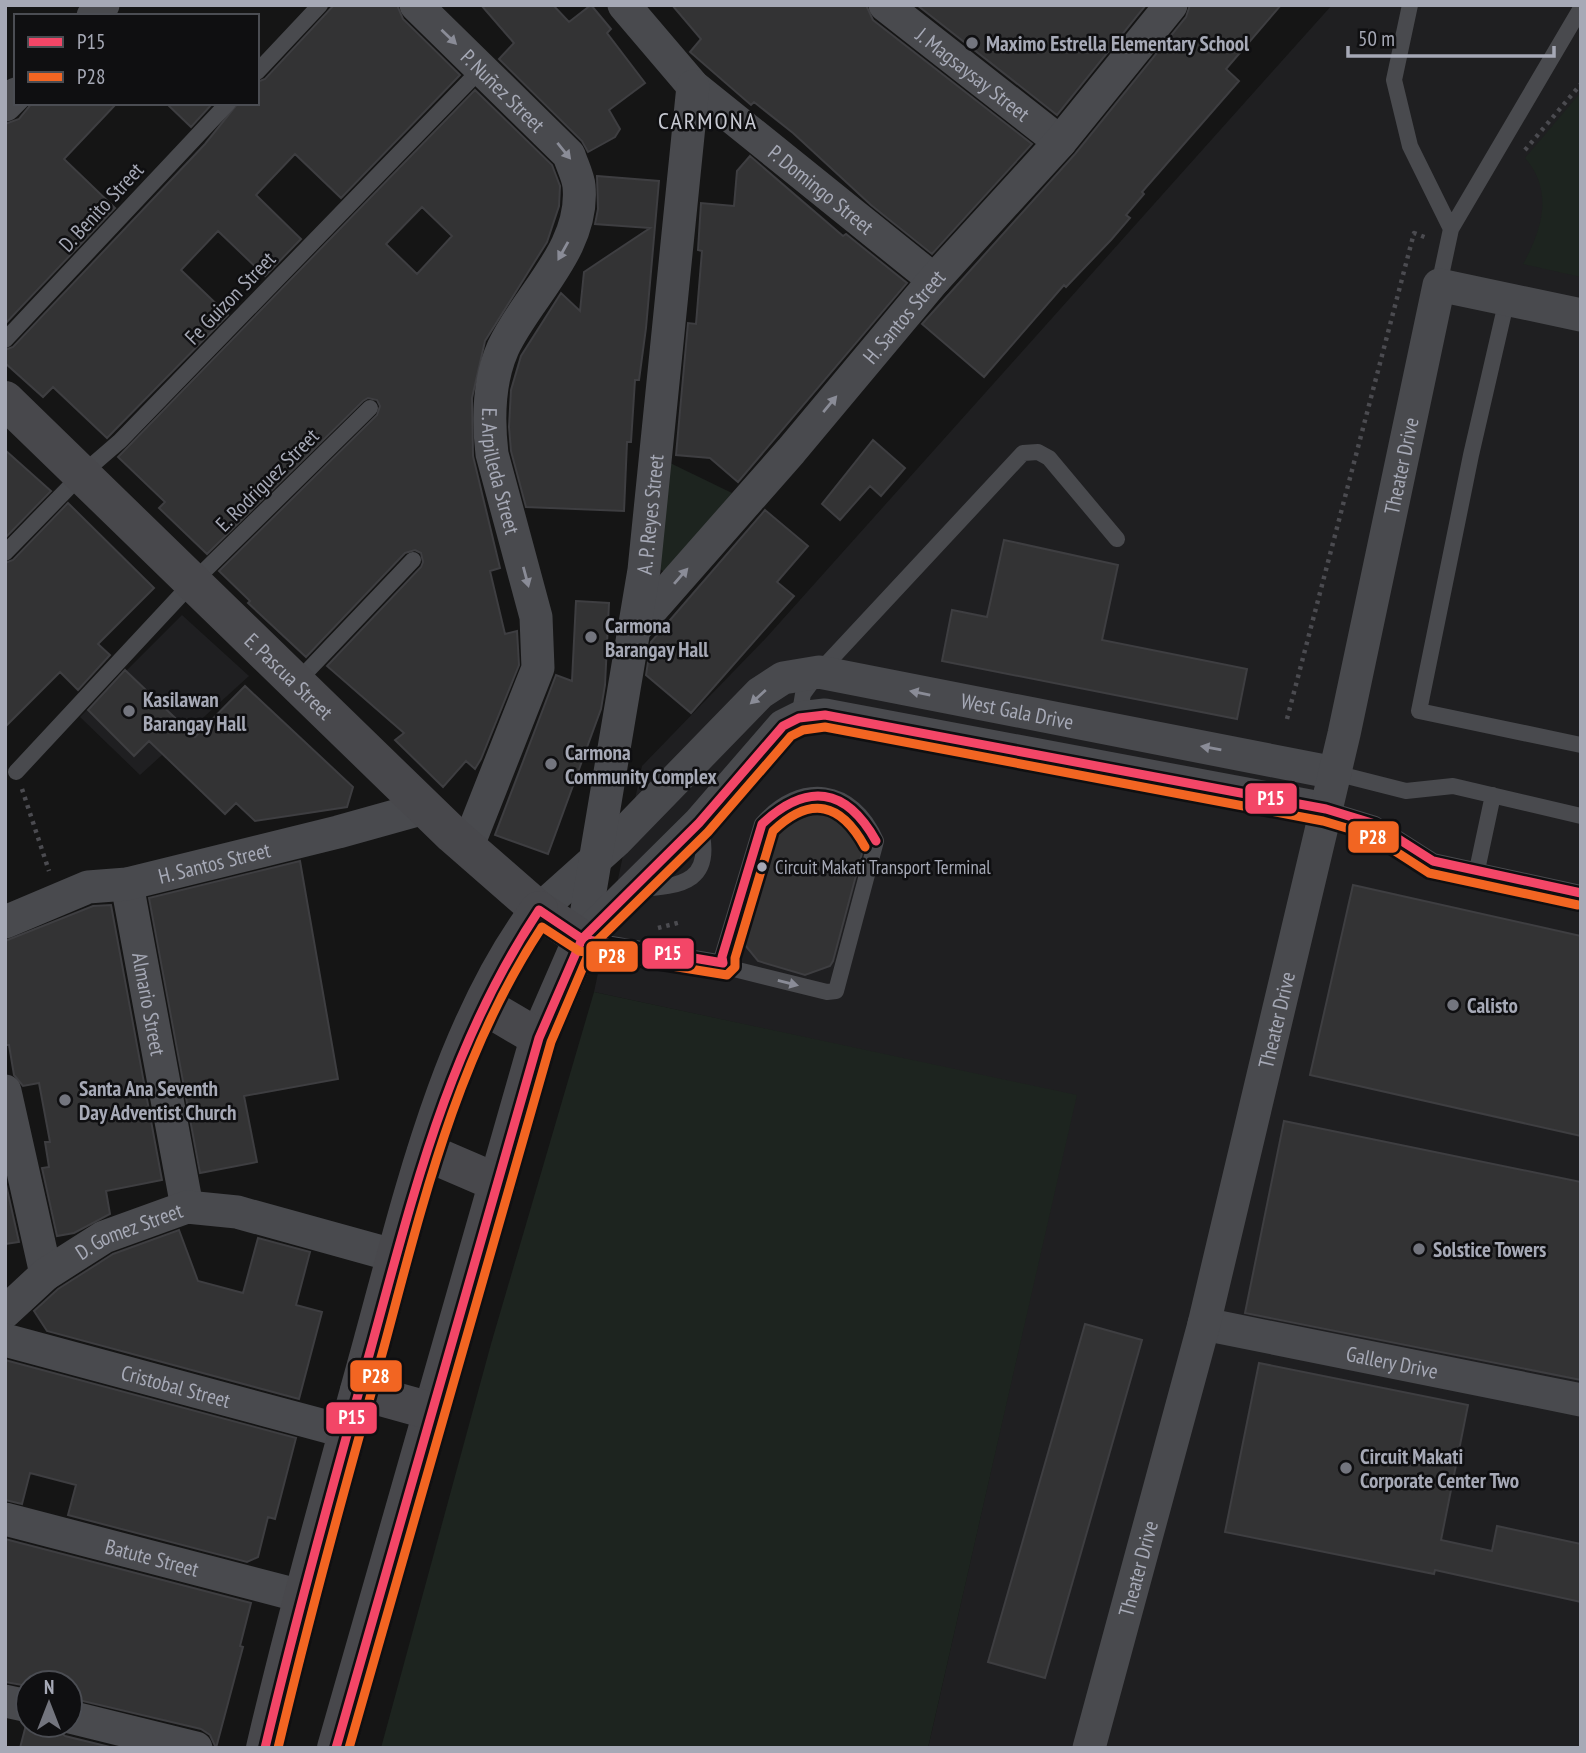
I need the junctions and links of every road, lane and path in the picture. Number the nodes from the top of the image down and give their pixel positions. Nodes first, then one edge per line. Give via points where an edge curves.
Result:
1 (320, 5) edge
2 (416, 5) edge
3 (885, 5) edge
4 (1171, 5) edge
5 (1410, 5) edge
6 (628, 7) edge
7 (1581, 8) edge
8 (482, 68) junction
9 (259, 70) edge
10 (1581, 84) edge
11 (693, 86) junction
12 (226, 105) edge
13 (1060, 142) junction
14 (1517, 159) dead end
15 (579, 186) joint
16 (1451, 229) junction
17 (1447, 249) junction
18 (934, 280) junction
19 (1439, 285) junction
20 (1507, 299) junction
21 (1581, 315) edge
22 (5, 340) edge
23 (5, 400) edge
24 (370, 408) dead end
25 (83, 473) junction
26 (1117, 540) dead end
27 (5, 553) edge
28 (413, 560) dead end
29 (193, 582) junction
30 (636, 627) junction
31 (819, 672) junction
32 (296, 683) junction
33 (987, 707) junction
34 (799, 718) junction
35 (1287, 719) dead end
36 (1083, 725) junction
37 (1581, 745) edge
38 (979, 746) junction
39 (1075, 763) junction
40 (16, 772) joint
41 (1335, 773) junction
42 (1493, 795) junction
43 (424, 808) junction
44 (1326, 809) junction
45 (1581, 816) edge
46 (460, 841) junction
47 (594, 861) junction
48 (1476, 870) junction
49 (127, 884) junction
50 (1581, 893) edge
51 (58, 898) junction
52 (539, 910) junction
53 (5, 922) edge
54 (681, 922) dead end
55 (654, 930) dead end
56 (582, 939) junction
57 (723, 963) junction
58 (483, 1005) junction
59 (539, 1038) junction
60 (5, 1091) edge
61 (426, 1152) junction
62 (498, 1183) junction
63 (187, 1207) junction
64 (396, 1256) junction
65 (46, 1275) junction
66 (5, 1312) edge
67 (1204, 1324) junction
68 (5, 1340) edge
69 (359, 1391) junction
70 (1581, 1400) edge
71 (430, 1411) junction
72 (347, 1432) junction
73 (5, 1518) edge
74 (301, 1596) junction
75 (84, 1720) edge
76 (196, 1748) edge
77 (265, 1748) edge
78 (336, 1748) edge
79 (1089, 1748) edge

1 - 9 lane
2 -> 8 street, P. Nuñez Street
3 - 13 street, J. Magsaysay Street
4 - 13 street, H. Santos Street
5 - 16 lane via 1394,80 1410,146
6 - 11 street, P. Domingo Street
7 - 16 lane
8 -> 15 street, P. Nuñez Street via 569,155
8 - 25 lane, Fe Guizon Street via 120,441
10 - 14 path
11 - 18 street, P. Domingo Street
11 - 30 street, A. P. Reyes Street
12 - 22 lane, D. Benito Street
13 - 18 street, H. Santos Street
15 -> 46 street, E. Arpilleda Street via 568,244 503,349 493,388 492,454 540,641 538,668 499,768
16 - 17 lane
17 - 19 lane
17 - 35 path via 1414,233
30 -> 18 street, H. Santos Street
19 - 20 street
19 - 41 street, Theater Drive
20 - 21 street
20 - 37 lane via 1419,711
23 - 25 street, E. Pascua Street
24 - 29 lane, E. Rodriguez Street
25 - 27 lane, Fe Guizon Street
25 - 29 street, E. Pascua Street
26 - 31 lane via 1049,458 1038,452 1023,453
28 - 32 lane
29 - 32 street, E. Pascua Street
29 - 40 lane, E. Rodriguez Street
30 - 47 street, A. P. Reyes Street
33 -> 31 street, West Gala Drive
31 - 34 lane via 803,694
31 -> 47 street, West Gala Drive via 783,678 760,693
32 - 43 street, E. Pascua Street
33 - 36 street, West Gala Drive
33 - 38 street
34 - 38 street, West Gala Drive via 825,715
34 - 56 street via 783,726 699,823
36 - 39 street
41 -> 36 street, West Gala Drive
38 - 39 street, West Gala Drive
39 - 44 street, West Gala Drive
40 - 51 path
41 - 42 lane, West Gala Drive via 1406,791 1453,786
41 - 44 street, Theater Drive
42 - 45 lane, West Gala Drive
42 - 48 lane
43 - 46 street, E. Pascua Street
43 - 49 street, H. Santos Street
44 - 48 lane, West Gala Drive via 1375,824 1433,861
44 - 67 street, Theater Drive
46 - 52 street, E. Pascua Street
47 - 52 street, West Gala Drive
47 - 56 street, A. P. Reyes Street
48 - 50 lane, West Gala Drive
49 - 51 street, H. Santos Street via 88,887
49 - 63 street, Almario Street
51 - 53 street, H. Santos Street
52 - 56 street, E. Pascua Street
52 - 58 street via 499,970
54 - 55 path
56 - 57 lane
56 - 59 street
57 -> 57 lane via 836,991 876,841 868,822 853,807 814,794 776,808 762,824
58 - 59 street
58 - 61 street
59 - 62 street
60 - 65 street
61 - 62 street
61 - 64 street
62 - 71 street
63 - 64 street, D. Gomez Street via 237,1212
63 - 65 street, D. Gomez Street via 104,1237
64 - 69 street
65 - 66 street, D. Gomez Street
67 - 70 street, Gallery Drive
67 - 79 street, Theater Drive
68 - 72 street, Cristobal Street
69 - 71 street
69 - 72 street
71 - 78 street
72 - 74 street
73 - 74 street, Batute Street
74 - 77 street
75 - 76 street

